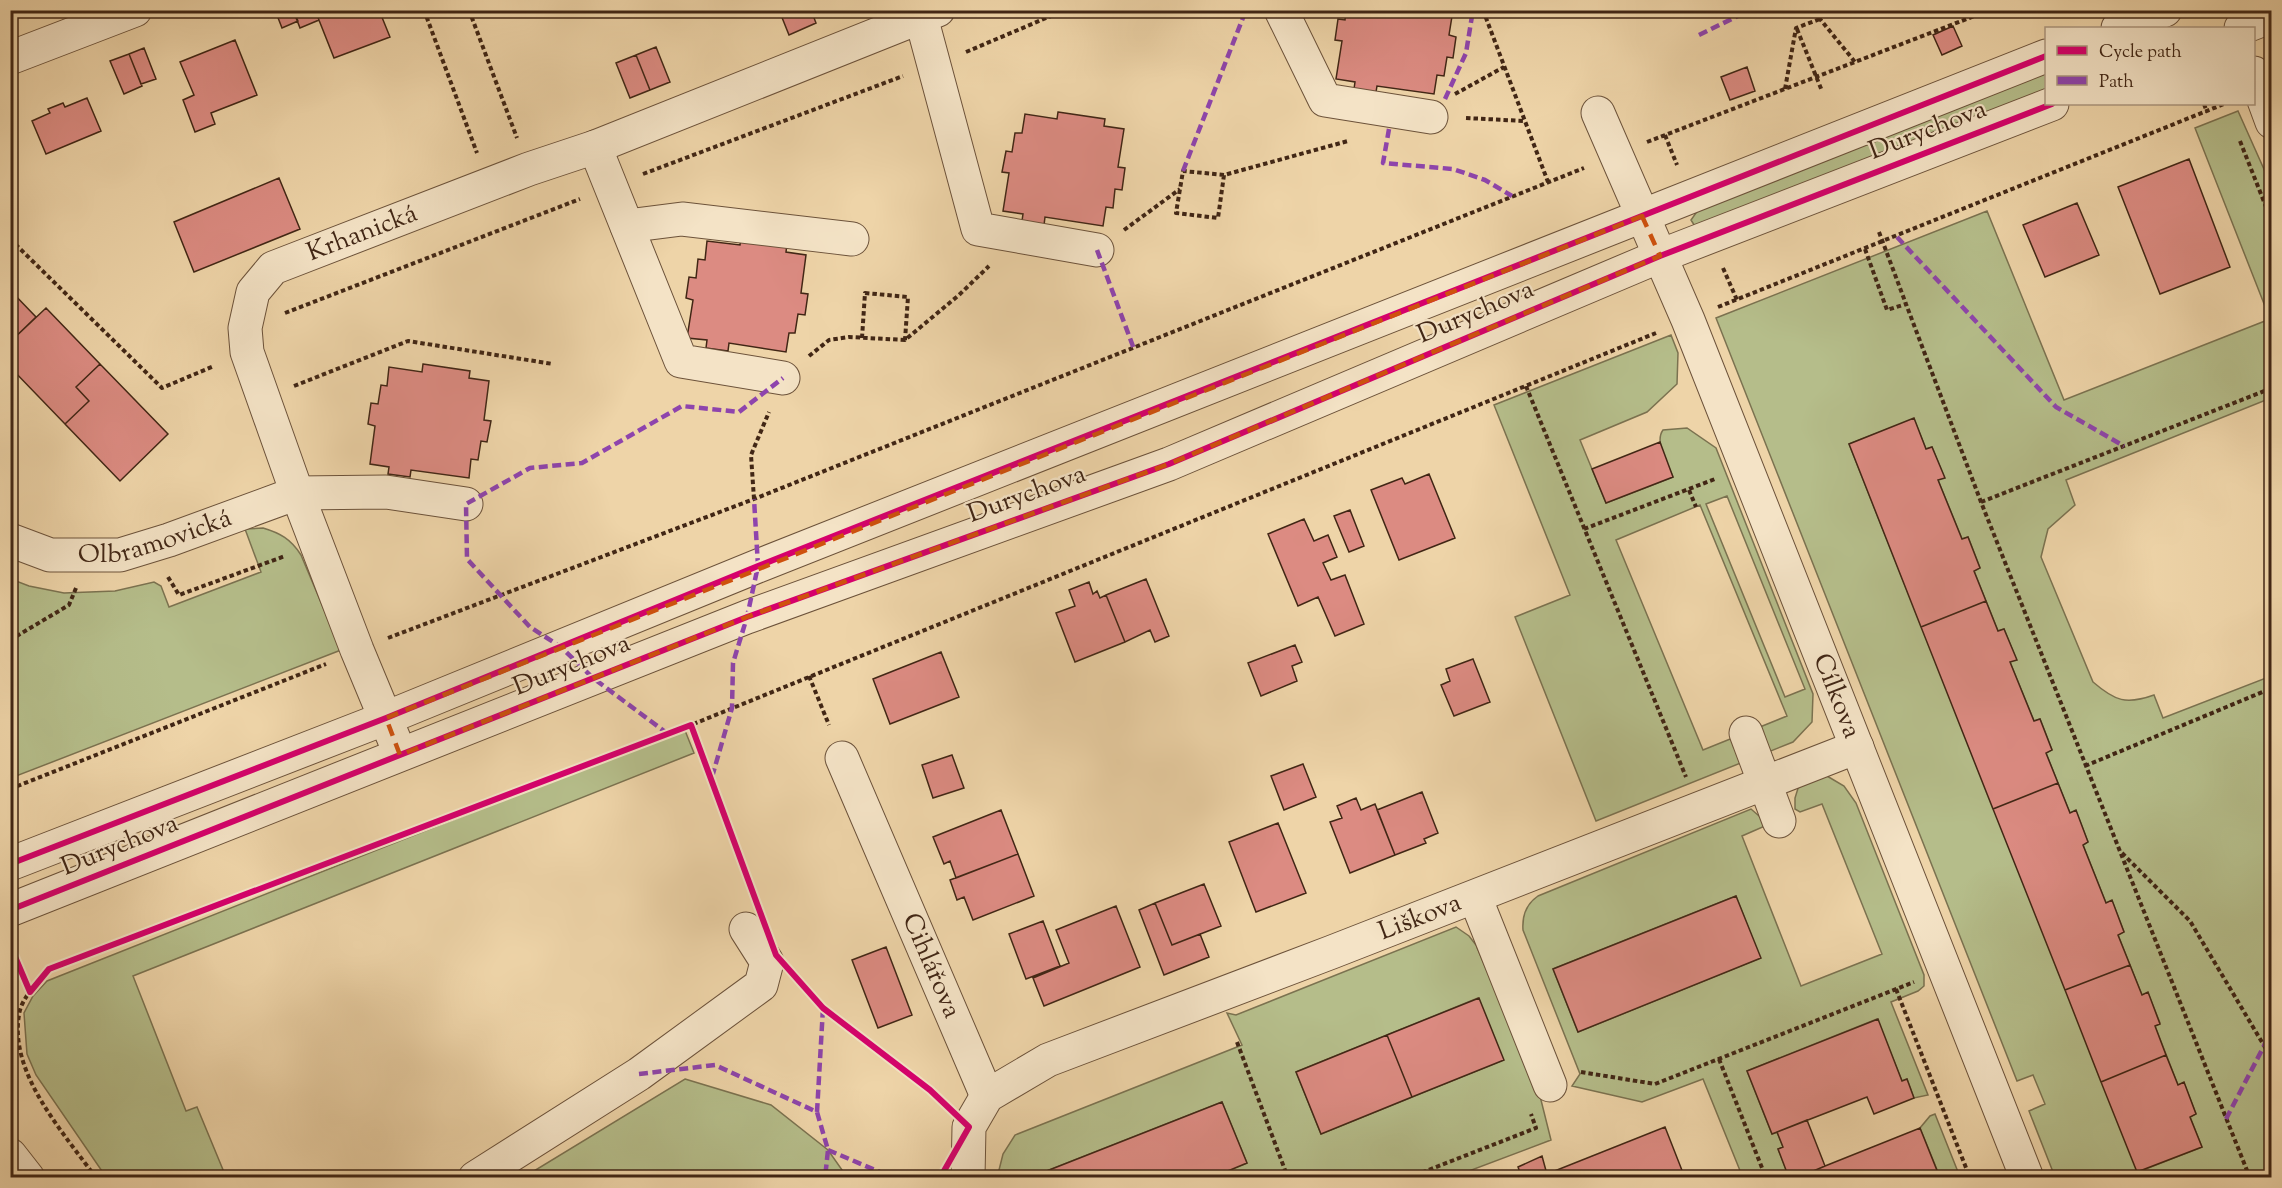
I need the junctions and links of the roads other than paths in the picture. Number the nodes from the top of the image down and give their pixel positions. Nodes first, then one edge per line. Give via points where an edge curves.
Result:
1 (135, 10) edge
2 (1281, 10) edge
3 (2165, 10) edge
4 (2232, 10) edge
5 (930, 14) edge
6 (2271, 16) edge
7 (2121, 27) edge
8 (2239, 27) edge
9 (2242, 27) edge
10 (2045, 56) edge
11 (10, 58) edge
12 (2255, 78) edge
13 (2049, 105) edge
14 (1598, 113) dead end
15 (1423, 116) road end
16 (2271, 122) edge
17 (595, 147) junction
18 (1642, 216) junction
19 (627, 226) junction
20 (852, 239) dead end
21 (1097, 250) road end
22 (1660, 256) junction
23 (783, 378) road end
24 (297, 493) junction
25 (466, 504) dead end
26 (10, 540) edge
27 (386, 718) junction
28 (1746, 733) dead end
29 (1857, 747) junction
30 (400, 755) junction
31 (842, 758) road end
32 (1765, 783) junction
33 (1779, 821) dead end
34 (10, 864) edge
35 (1475, 897) junction
36 (10, 910) edge
37 (751, 914) road end
38 (1549, 1081) road end
39 (987, 1096) junction
40 (475, 1178) edge
41 (968, 1178) edge
42 (2027, 1178) edge

1 - 11 street
2 - 15 street via 1325,100
3 - 7 street
4 - 8 street
5 - 17 street, Krhanická
5 - 21 street via 934,65 978,229
6 - 9 street
10 - 18 street, Durychova
12 - 16 street
13 - 22 street, Durychova
14 - 18 street, Cílkova
17 - 19 street
17 - 24 street, Krhanická via 273,268 253,292 246,340
18 - 22 street, Cílkova
18 - 27 street, Durychova via 758,566
19 - 20 street via 682,219
19 - 23 street via 681,361
22 - 29 street, Cílkova
22 - 30 street, Durychova via 1169,464 747,617
24 - 25 street, Olbramovická via 386,492
24 - 26 street, Olbramovická via 120,555 50,555
24 - 27 street
27 - 30 street
27 - 34 street, Durychova
28 - 32 street
29 - 32 street, Liškova
29 - 42 street, Cílkova
30 - 36 street, Durychova
31 - 39 street, Cihlářova
32 - 33 street
32 - 35 street, Liškova
35 - 38 street
35 - 39 street, Liškova via 1048,1060
37 - 40 street via 767,962 761,985 639,1074
39 - 41 street via 969,1127

